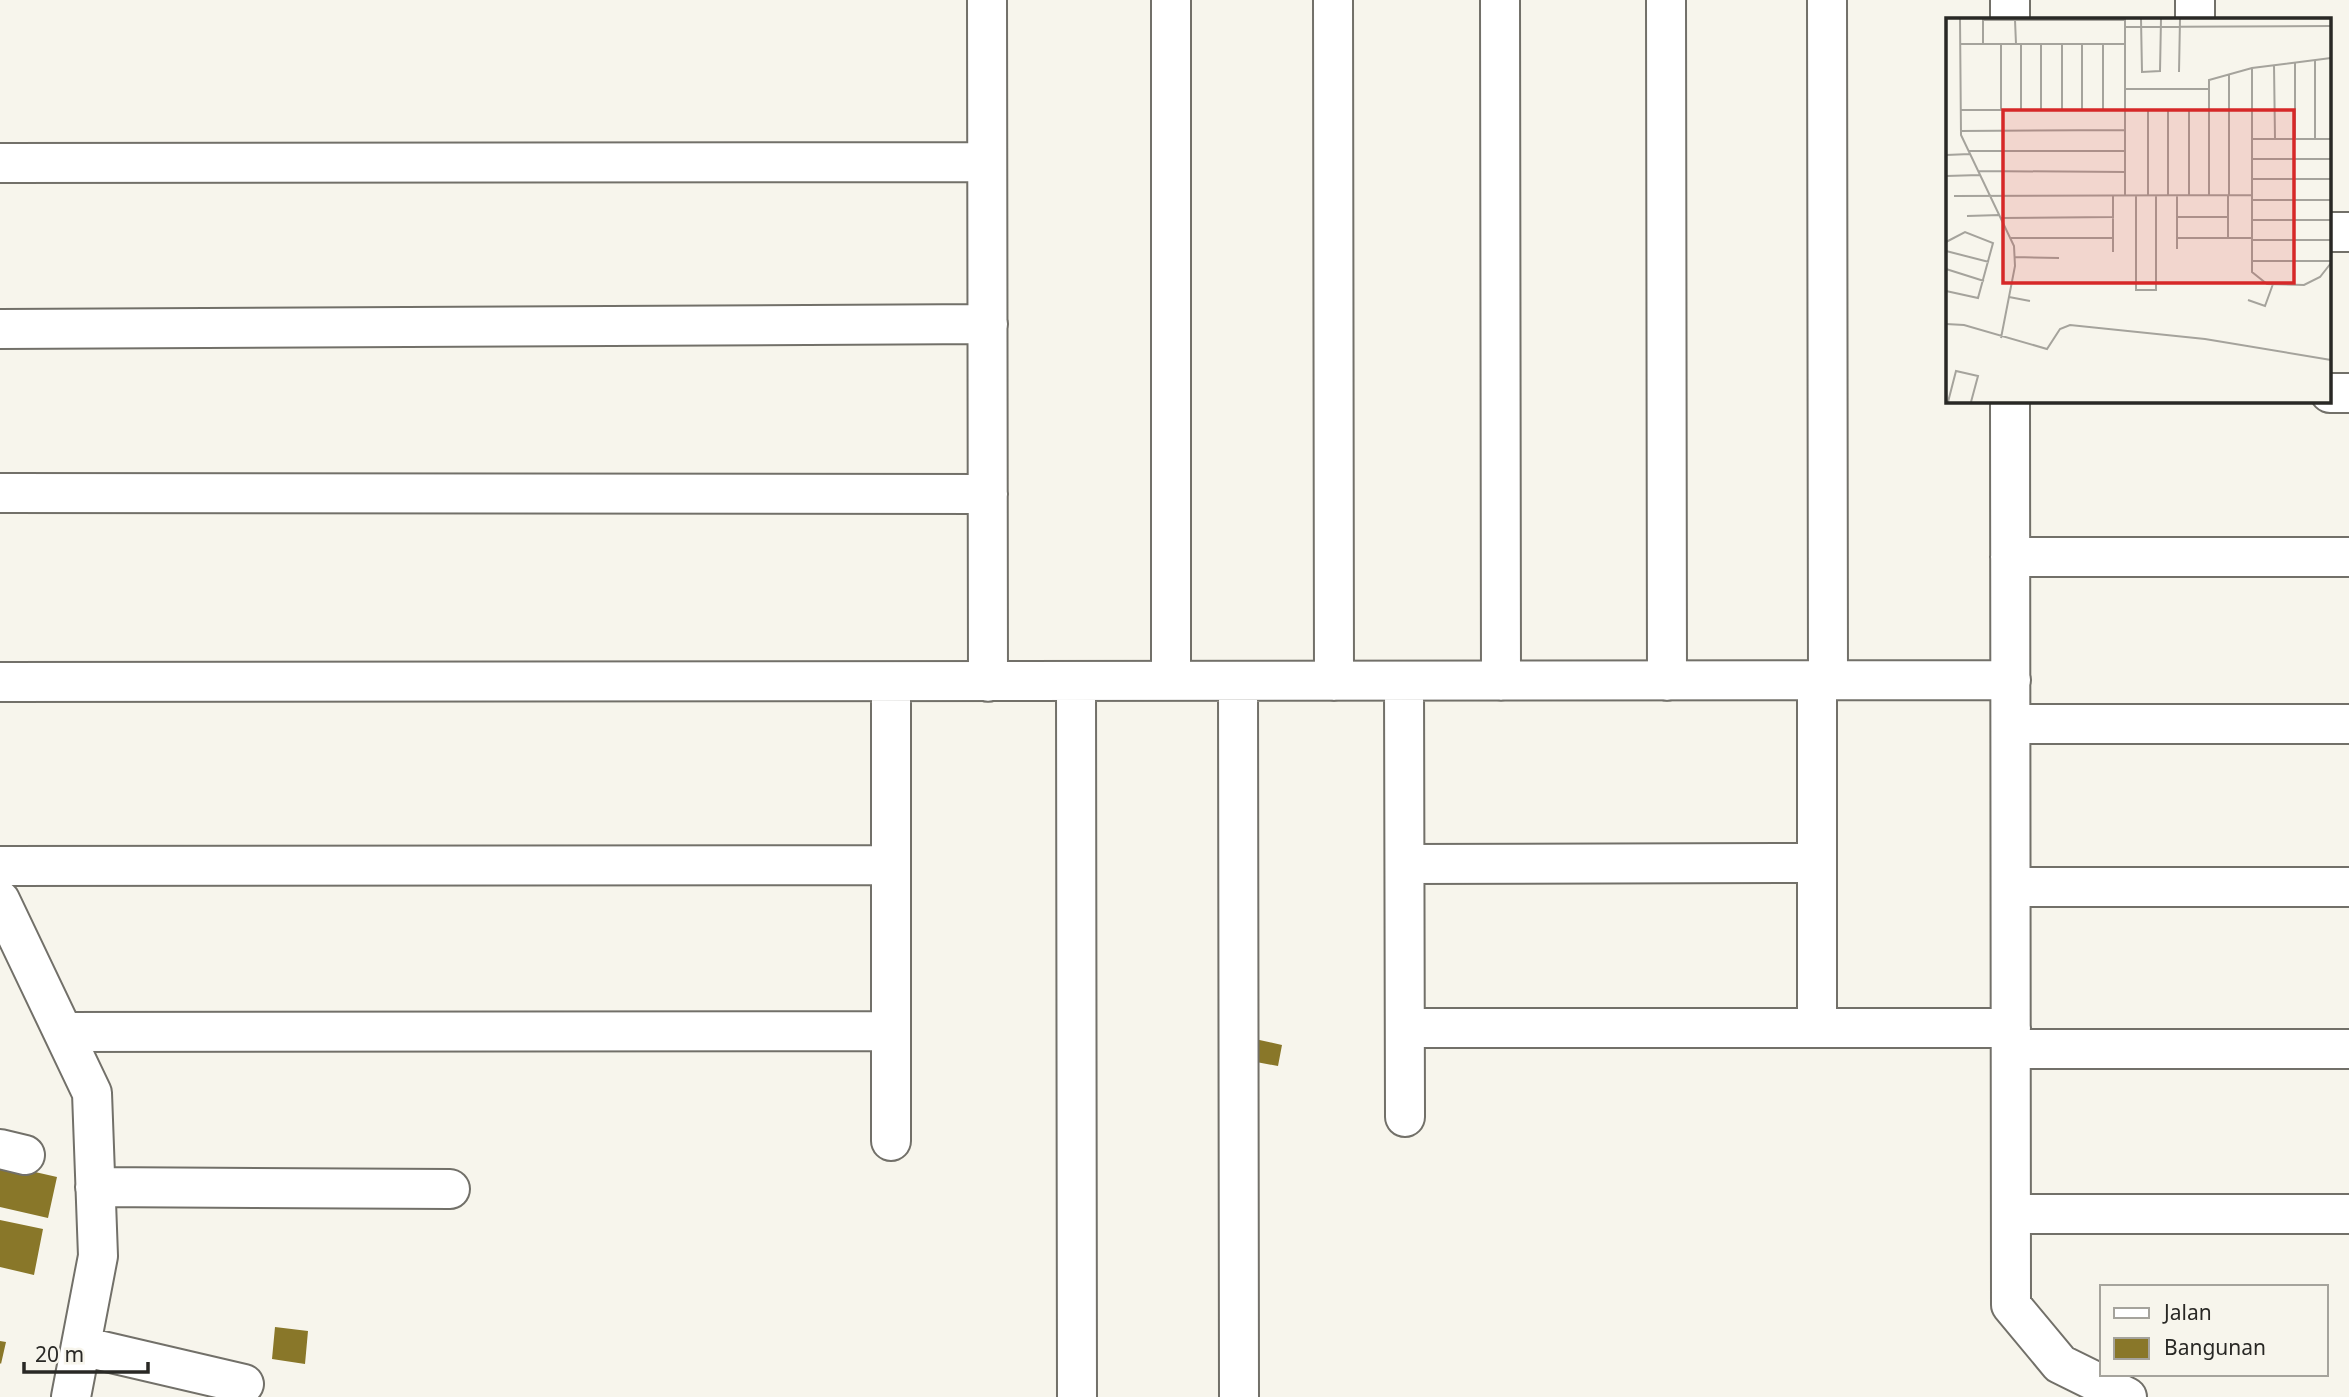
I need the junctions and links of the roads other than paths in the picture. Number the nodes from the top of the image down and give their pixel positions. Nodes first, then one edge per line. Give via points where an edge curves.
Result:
1 (987, 0) edge
2 (1171, 0) edge
3 (1333, 0) edge
4 (1500, 0) edge
5 (1667, 0) edge
6 (1827, 0) edge
7 (2010, 0) edge
8 (2195, 0) edge
9 (2010, 18) edge
10 (2195, 18) edge
11 (987, 162) junction
12 (0, 163) edge
13 (988, 324) junction
14 (0, 329) edge
15 (2010, 402) edge
16 (0, 493) edge
17 (988, 494) junction
18 (2010, 557) junction
19 (2349, 557) edge
20 (2011, 680) junction
21 (1076, 681) junction
22 (1171, 681) junction
23 (1238, 681) junction
24 (1334, 681) junction
25 (1404, 681) junction
26 (1501, 681) junction
27 (1667, 681) junction
28 (1822, 681) junction
29 (0, 682) edge
30 (891, 682) junction
31 (988, 682) junction
32 (2011, 724) junction
33 (2349, 724) edge
34 (1816, 863) junction
35 (1405, 864) junction
36 (891, 865) junction
37 (0, 866) edge
38 (2011, 887) junction
39 (2349, 887) edge
40 (0, 901) edge
41 (1405, 1028) junction
42 (1816, 1028) junction
43 (891, 1031) junction
44 (64, 1032) junction
45 (2011, 1038) junction
46 (2349, 1049) edge
47 (1405, 1117) dead end
48 (891, 1141) dead end
49 (96, 1187) junction
50 (450, 1189) dead end
51 (2011, 1214) junction
52 (2349, 1214) edge
53 (81, 1346) junction
54 (244, 1384) dead end
55 (71, 1397) edge
56 (1077, 1397) edge
57 (1239, 1397) edge
58 (2127, 1397) edge

1 - 11 street
2 - 22 street
3 - 24 street
4 - 26 street
5 - 27 street
6 - 28 street
7 - 9 street
8 - 10 street
11 - 12 street
11 - 13 street
13 - 14 street
13 - 17 street
15 - 18 street
16 - 17 street
17 - 31 street
18 - 19 street
18 - 20 street
20 - 28 street
20 - 32 street
21 - 22 street
21 - 31 street
21 - 56 street
22 - 23 street
23 - 24 street
23 - 57 street
24 - 25 street
25 - 26 street
25 - 35 street
26 - 27 street
27 - 28 street
28 - 34 street
29 - 30 street
30 - 31 street
30 - 36 street
32 - 33 street
32 - 38 street
34 - 35 street
34 - 42 street
35 - 41 street
36 - 37 street
36 - 43 street
38 - 39 street
38 - 45 street
40 - 44 street
41 - 42 street
41 - 47 street
42 - 45 street
43 - 44 street
43 - 48 street
44 - 49 street via 92,1093
45 - 46 street
45 - 51 street
49 - 50 street
49 - 53 street via 98,1256
51 - 52 street
51 - 58 street via 2011,1305 2060,1364
53 - 54 street
53 - 55 street

